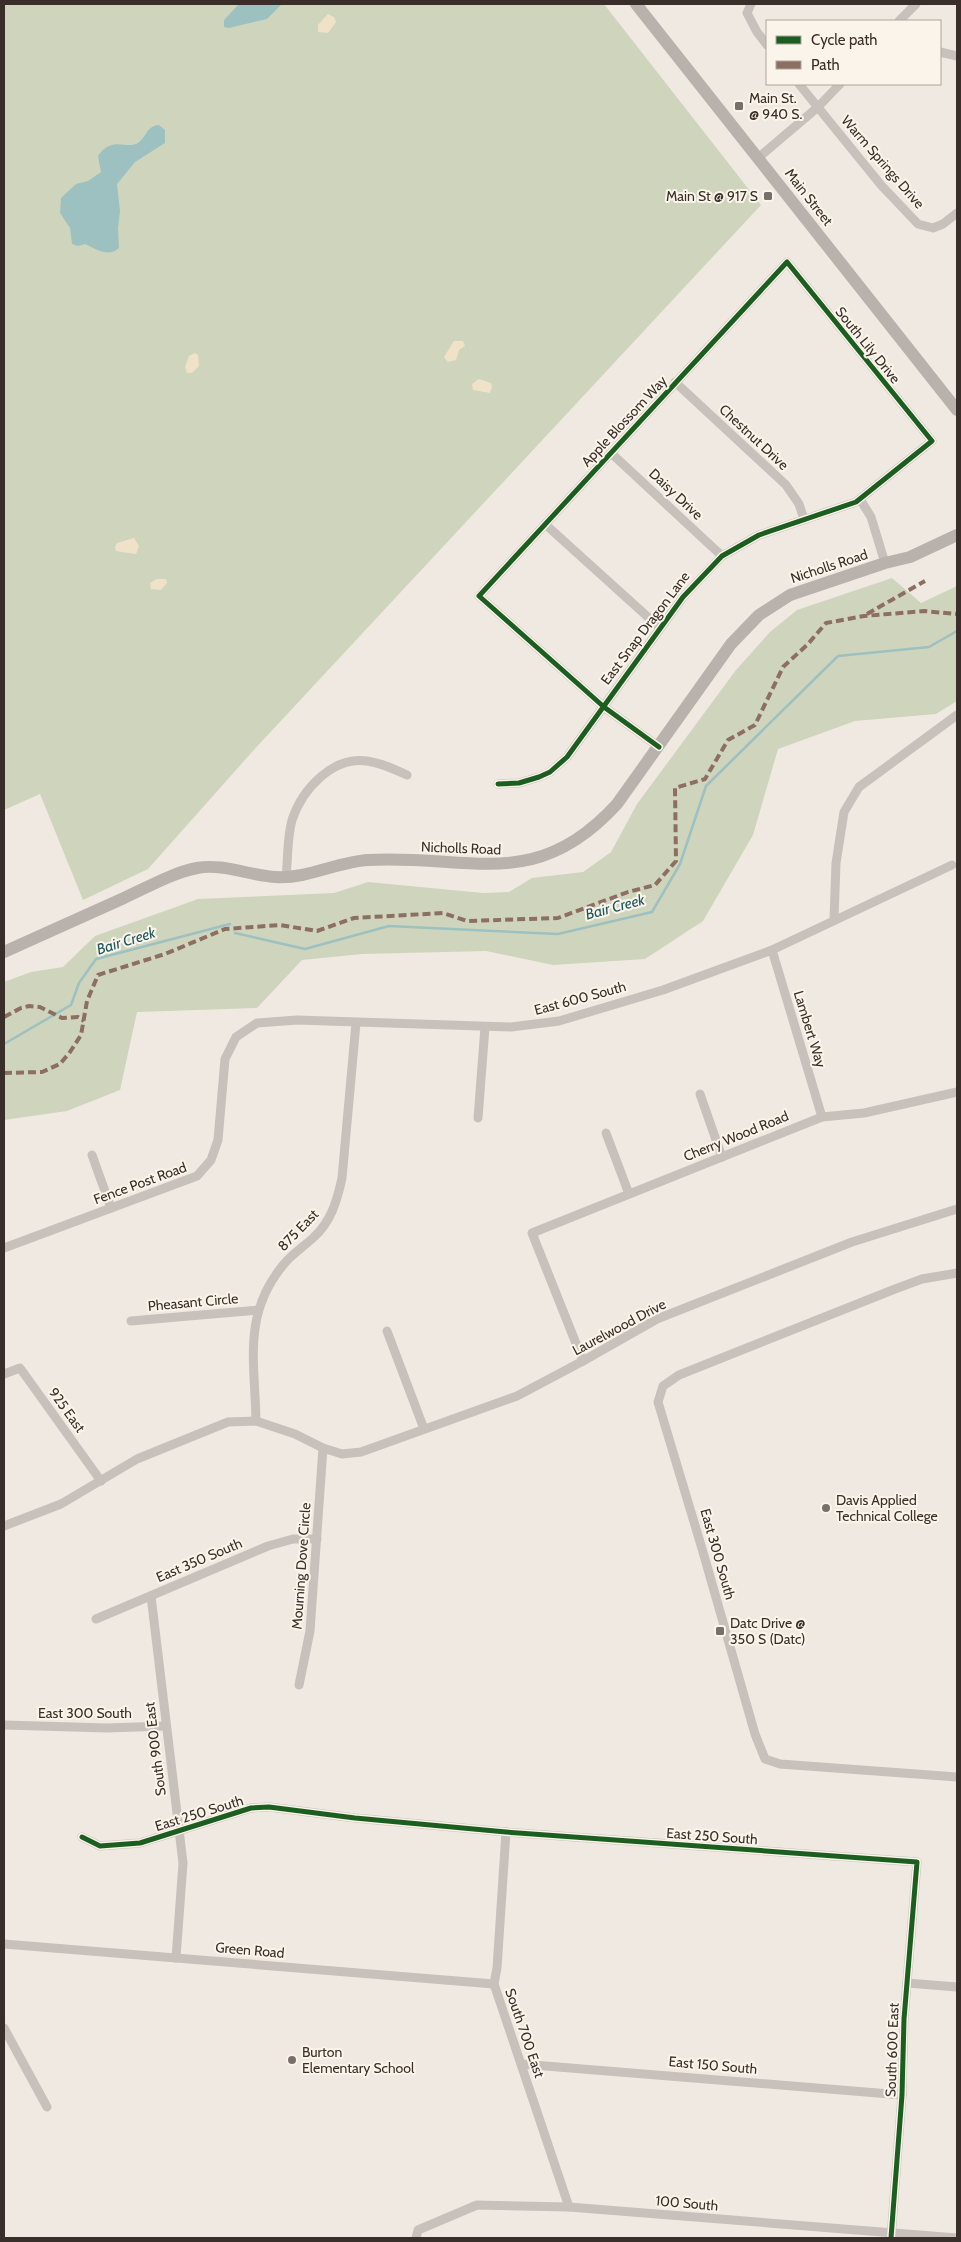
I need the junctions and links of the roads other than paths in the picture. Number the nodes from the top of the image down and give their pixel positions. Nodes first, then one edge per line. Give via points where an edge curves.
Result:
1 (636, 4) edge
2 (751, 4) edge
3 (916, 4) edge
4 (904, 20) edge
5 (766, 44) edge
6 (941, 52) edge
7 (957, 56) edge
8 (800, 85) edge
9 (839, 85) edge
10 (818, 107) junction
11 (758, 158) junction
12 (957, 213) edge
13 (787, 262) joint
14 (675, 382) junction
15 (957, 410) edge
16 (932, 441) joint
17 (611, 453) junction
18 (860, 499) junction
19 (804, 519) junction
20 (545, 524) junction
21 (957, 535) edge
22 (722, 556) junction
23 (885, 564) junction
24 (660, 628) junction
25 (604, 707) junction
26 (957, 715) edge
27 (659, 747) junction
28 (407, 775) dead end
29 (498, 784) dead end
30 (952, 865) dead end
31 (286, 877) junction
32 (834, 918) junction
33 (772, 950) junction
34 (4, 952) edge
35 (297, 1020) joint
36 (356, 1023) junction
37 (485, 1027) junction
38 (957, 1092) edge
39 (700, 1094) dead end
40 (822, 1117) junction
41 (478, 1118) dead end
42 (606, 1133) dead end
43 (92, 1155) dead end
44 (722, 1157) junction
45 (629, 1194) junction
46 (110, 1208) junction
47 (957, 1209) edge
48 (4, 1248) edge
49 (957, 1273) edge
50 (258, 1310) junction
51 (131, 1321) dead end
52 (387, 1331) dead end
53 (584, 1361) junction
54 (4, 1374) edge
55 (256, 1421) junction
56 (424, 1429) junction
57 (323, 1448) junction
58 (101, 1481) junction
59 (4, 1526) edge
60 (317, 1539) junction
61 (151, 1596) junction
62 (96, 1619) dead end
63 (299, 1685) dead end
64 (4, 1726) edge
65 (166, 1726) junction
66 (957, 1777) edge
67 (179, 1831) junction
68 (506, 1832) junction
69 (82, 1837) dead end
70 (917, 1862) joint
71 (4, 1944) edge
72 (176, 1958) junction
73 (907, 1983) junction
74 (494, 1984) junction
75 (957, 1987) edge
76 (4, 2028) edge
77 (521, 2064) junction
78 (902, 2095) junction
79 (47, 2106) dead end
80 (569, 2207) junction
81 (417, 2234) edge
82 (891, 2236) edge
83 (957, 2238) edge

1 - 11 street, Main Street
2 - 5 street via 747,13
3 - 4 street
6 - 7 street
8 - 10 street, Warm Springs Drive
9 - 10 street
10 - 11 street
10 - 12 street, Warm Springs Drive via 881,185 918,224 933,228
11 - 15 street, Main Street
13 - 14 street, Apple Blossom Way
13 - 16 street, South Lily Drive
14 - 17 street, Apple Blossom Way
14 - 19 street, Chestnut Drive via 786,485 799,504
16 - 18 street, East Snap Dragon Lane
17 - 20 street, Apple Blossom Way
17 - 22 street, Daisy Drive
18 - 19 street, East Snap Dragon Lane
18 - 23 street via 870,517
19 - 22 street, East Snap Dragon Lane via 759,535
20 - 24 street
20 - 25 street, Apple Blossom Way via 479,596
21 - 23 street, Nicholls Road via 910,557
22 - 24 street, East Snap Dragon Lane via 690,588
23 - 27 street, Nicholls Road via 802,590 759,615 731,644
24 - 25 street, East Snap Dragon Lane
25 - 27 street
25 - 29 street, East Snap Dragon Lane via 575,749 550,772 528,781
26 - 32 street via 859,787 844,812 836,862
27 - 31 street, Nicholls Road via 617,804 597,825 575,841 539,857 494,866 365,860
28 - 31 street via 366,761 344,763 324,774 306,793 292,821
30 - 32 street, East 600 South
31 - 34 street, Nicholls Road via 218,867 189,870
32 - 33 street, East 600 South
33 - 37 street, East 600 South via 663,990 559,1020
33 - 40 street, Lambert Way
35 - 36 street, East 600 South
35 - 46 street, Fence Post Road via 257,1024 236,1037 224,1059 218,1140 211,1160 197,1176
36 - 37 street, East 600 South
36 - 50 street, 875 East via 338,1198 328,1221 284,1264
37 - 41 street
38 - 40 street, Cherry Wood Road via 864,1113
39 - 44 street
40 - 44 street, Cherry Wood Road
42 - 45 street
43 - 46 street
44 - 45 street, Cherry Wood Road
45 - 53 street, Cherry Wood Road via 532,1233
46 - 48 street, Fence Post Road
47 - 53 street, Laurelwood Drive via 852,1242 657,1319
49 - 66 street, East 300 South via 922,1279 678,1376 663,1386 658,1402 765,1759 780,1764
50 - 51 street, Pheasant Circle
50 - 55 street, 875 East via 252,1357
52 - 56 street
53 - 56 street, Laurelwood Drive via 517,1396
54 - 58 street, 925 East via 20,1368
55 - 57 street, Laurelwood Drive
55 - 58 street via 228,1422 204,1431 137,1459
56 - 57 street, Laurelwood Drive via 360,1452 342,1454
57 - 60 street, Mourning Dove Circle
58 - 59 street via 61,1504
60 - 61 street, East 350 South via 293,1538 268,1546
60 - 63 street, Mourning Dove Circle via 310,1631
61 - 62 street, East 350 South
61 - 65 street, South 900 East
64 - 65 street, East 300 South
65 - 67 street, South 900 East
67 - 68 street, East 250 South via 251,1808 269,1807
67 - 69 street, East 250 South via 140,1843 100,1846
67 - 72 street, South 900 East via 183,1863
68 - 70 street, East 250 South
68 - 74 street, South 700 East
70 - 73 street, South 600 East
71 - 72 street, Green Road
72 - 74 street, Green Road
73 - 75 street
73 - 78 street, South 600 East
74 - 77 street, South 700 East
76 - 79 street
77 - 78 street, East 150 South
77 - 80 street, South 700 East
78 - 82 street, South 600 East
80 - 81 street, 100 South via 477,2205
80 - 82 street, 100 South
82 - 83 street, 100 South

